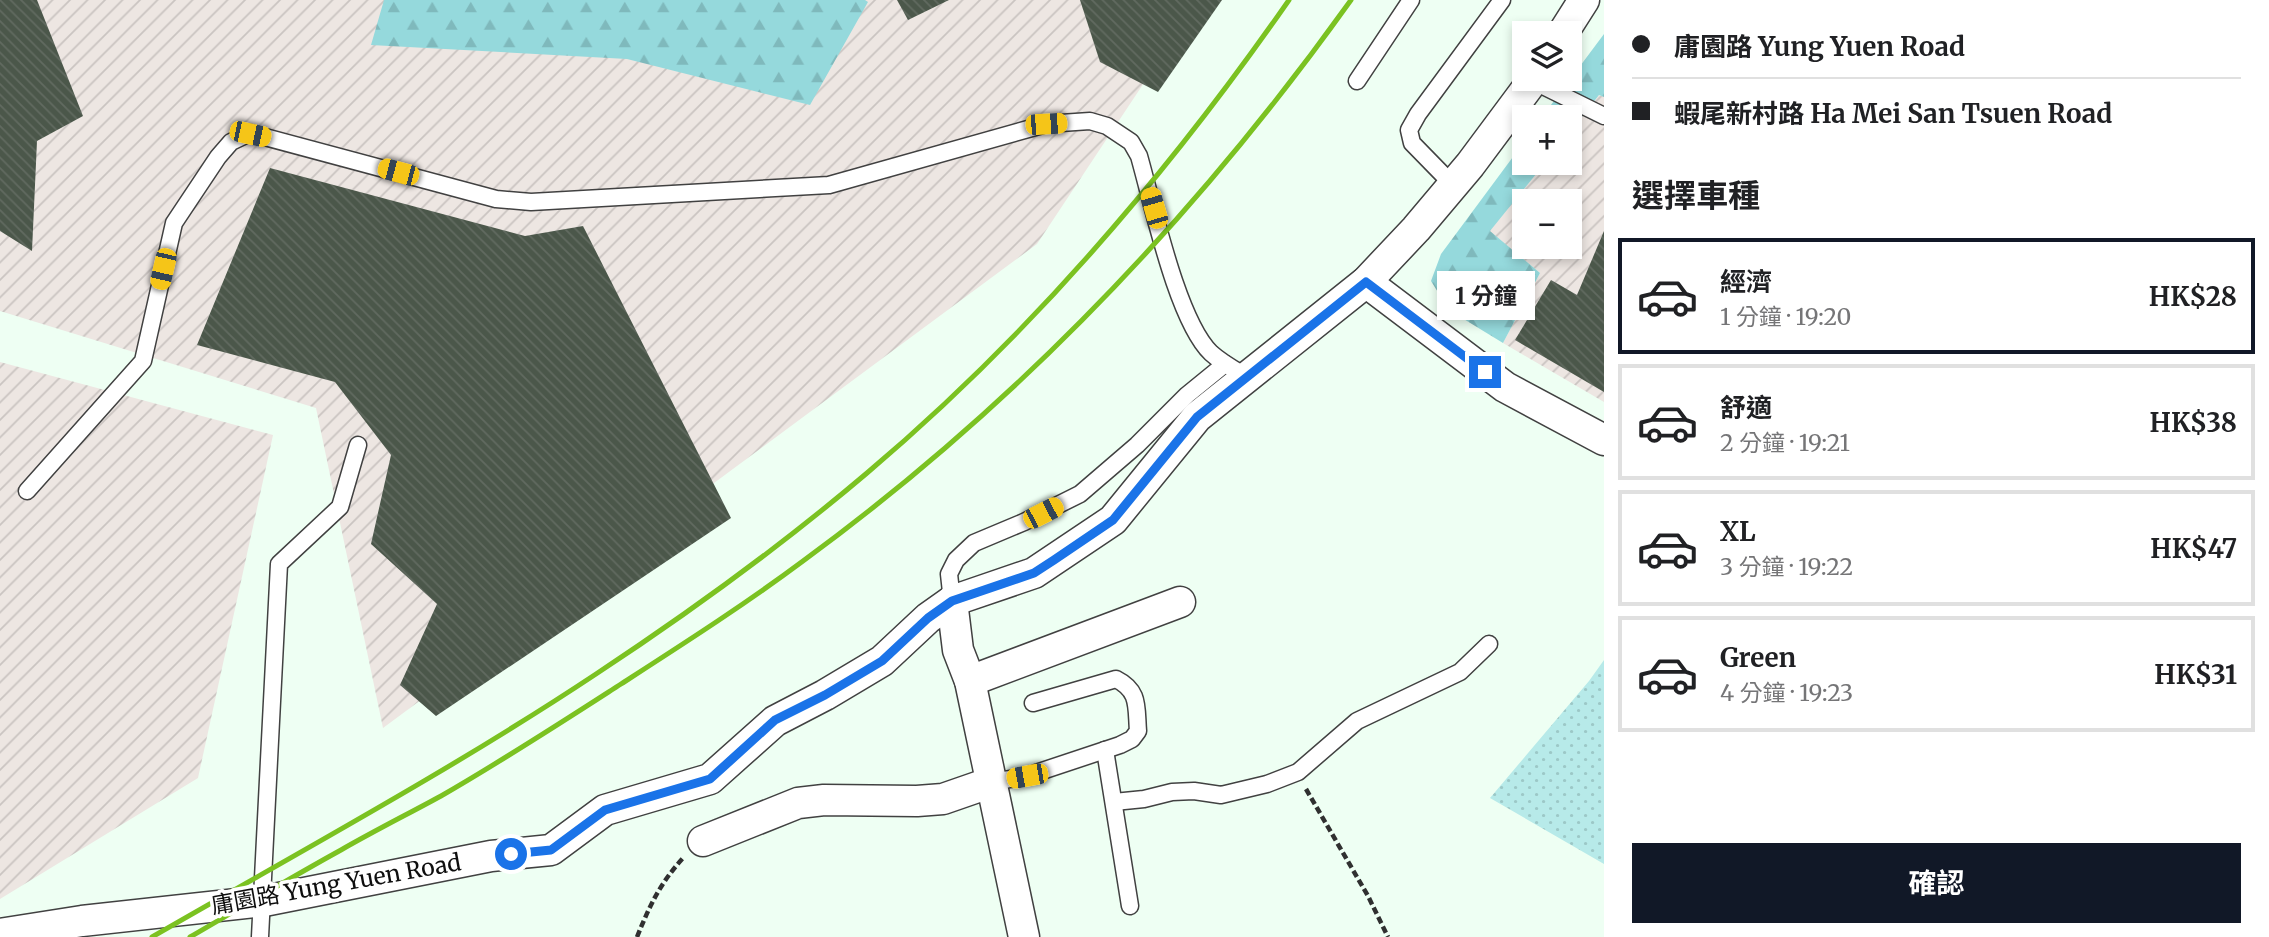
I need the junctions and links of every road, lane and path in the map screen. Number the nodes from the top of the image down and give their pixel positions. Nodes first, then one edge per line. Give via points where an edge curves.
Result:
1 (1411, 0) edge
2 (1502, 0) edge
3 (1584, 0) edge
4 (1571, 21) edge
5 (1357, 81) dead end
6 (1526, 91) edge
7 (1555, 91) edge
8 (1604, 116) edge
9 (1453, 185) junction
10 (1366, 282) junction
11 (1236, 371) junction
12 (1604, 440) edge
13 (358, 446) dead end
14 (27, 491) dead end
15 (952, 601) junction
16 (1180, 602) dead end
17 (1489, 643) dead end
18 (970, 681) junction
19 (1033, 703) dead end
20 (1105, 750) junction
21 (1298, 772) junction
22 (992, 782) junction
23 (1114, 802) junction
24 (703, 841) joint
25 (264, 901) junction
26 (1130, 906) dead end
27 (0, 934) edge
28 (260, 937) edge
29 (637, 937) edge
30 (1024, 937) edge
31 (1387, 937) edge

1 - 5 lane
2 - 9 lane via 1409,130 1412,143
3 - 4 street
6 - 9 street, 庸園路 Yung Yuen Road
7 - 8 lane
9 - 10 street, 庸園路 Yung Yuen Road
10 - 11 street, 庸園路 Yung Yuen Road
10 - 12 street via 1505,387
11 - 14 lane via 1210,352 1196,334 1176,286 1139,156 1130,142 1090,121 1046,124 829,185 531,202 496,199 250,134 224,150 174,223 143,361
11 - 15 street, 庸園路 Yung Yuen Road via 1113,520 1034,573
11 - 15 lane via 1187,395 1080,494 974,543 949,574
13 - 25 lane via 340,507 279,564
15 - 18 street via 958,650
15 - 25 street, 庸園路 Yung Yuen Road via 882,661 775,720 710,779 605,810 551,850 491,856
16 - 18 street
17 - 21 lane via 1460,672 1357,721
18 - 22 street
19 - 20 lane via 1115,679 1128,685 1135,696 1138,731 1132,739
20 - 22 lane via 1027,776
20 - 23 lane
21 - 23 lane via 1221,795 1172,792
21 - 31 path
22 - 24 street via 943,799 797,803
22 - 30 street
23 - 26 lane
24 - 29 path via 668,874
25 - 27 street, 庸園路 Yung Yuen Road
25 - 28 lane

